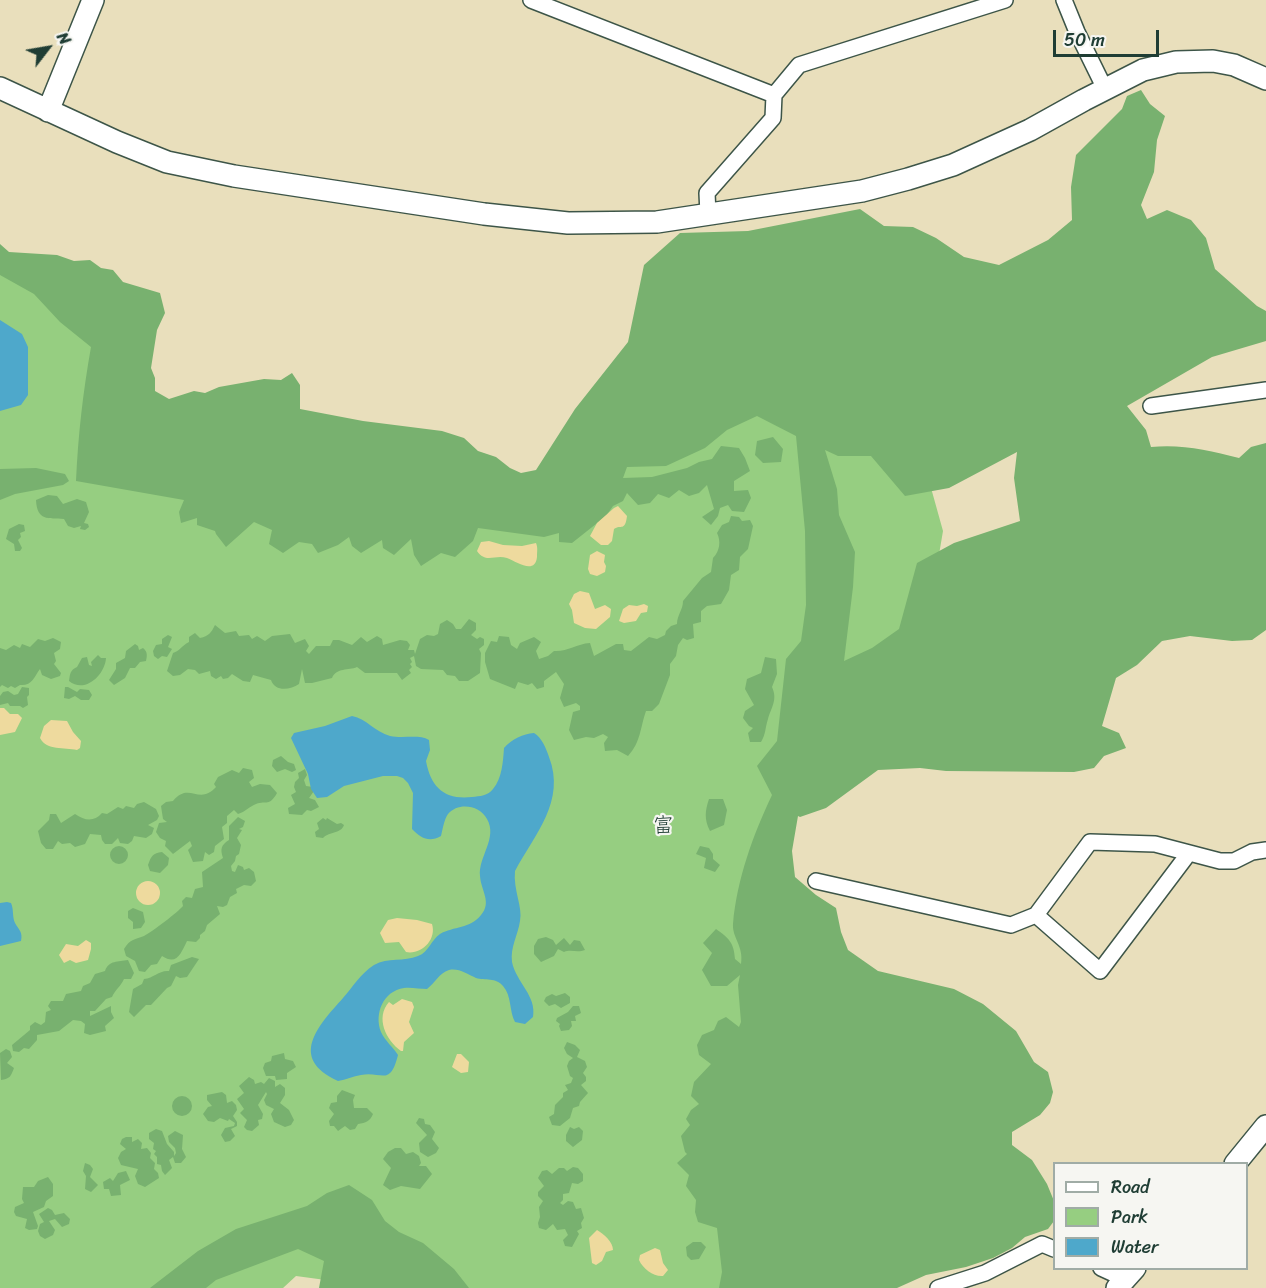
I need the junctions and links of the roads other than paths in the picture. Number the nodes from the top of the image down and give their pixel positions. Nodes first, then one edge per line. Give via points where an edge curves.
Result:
1 (93, 0) edge
2 (531, 0) edge
3 (1005, 0) edge
4 (1064, 0) edge
5 (1266, 79) edge
6 (0, 88) edge
7 (1106, 89) junction
8 (774, 95) junction
9 (48, 111) junction
10 (708, 214) junction
11 (1266, 390) edge
12 (1151, 406) dead end
13 (1266, 850) edge
14 (1189, 853) junction
15 (816, 881) dead end
16 (1036, 915) junction
17 (1266, 1126) edge
18 (1237, 1162) edge
19 (1053, 1249) edge
20 (1104, 1270) edge
21 (1126, 1278) edge
22 (938, 1288) edge

1 - 9 street
2 - 8 street
3 - 8 street via 799,65
4 - 7 street
5 - 7 street via 1213,61 1176,62 1143,70
6 - 9 street
7 - 10 street via 953,165 862,191
8 - 10 street via 773,118 707,193
9 - 10 street via 167,162 245,178 568,223 657,222
11 - 12 street
13 - 14 street via 1234,861
14 - 16 street via 1155,844 1090,842
14 - 16 street via 1100,971
15 - 16 street via 1011,925
17 - 18 street
19 - 22 street via 1042,1244 985,1273
20 - 21 street

